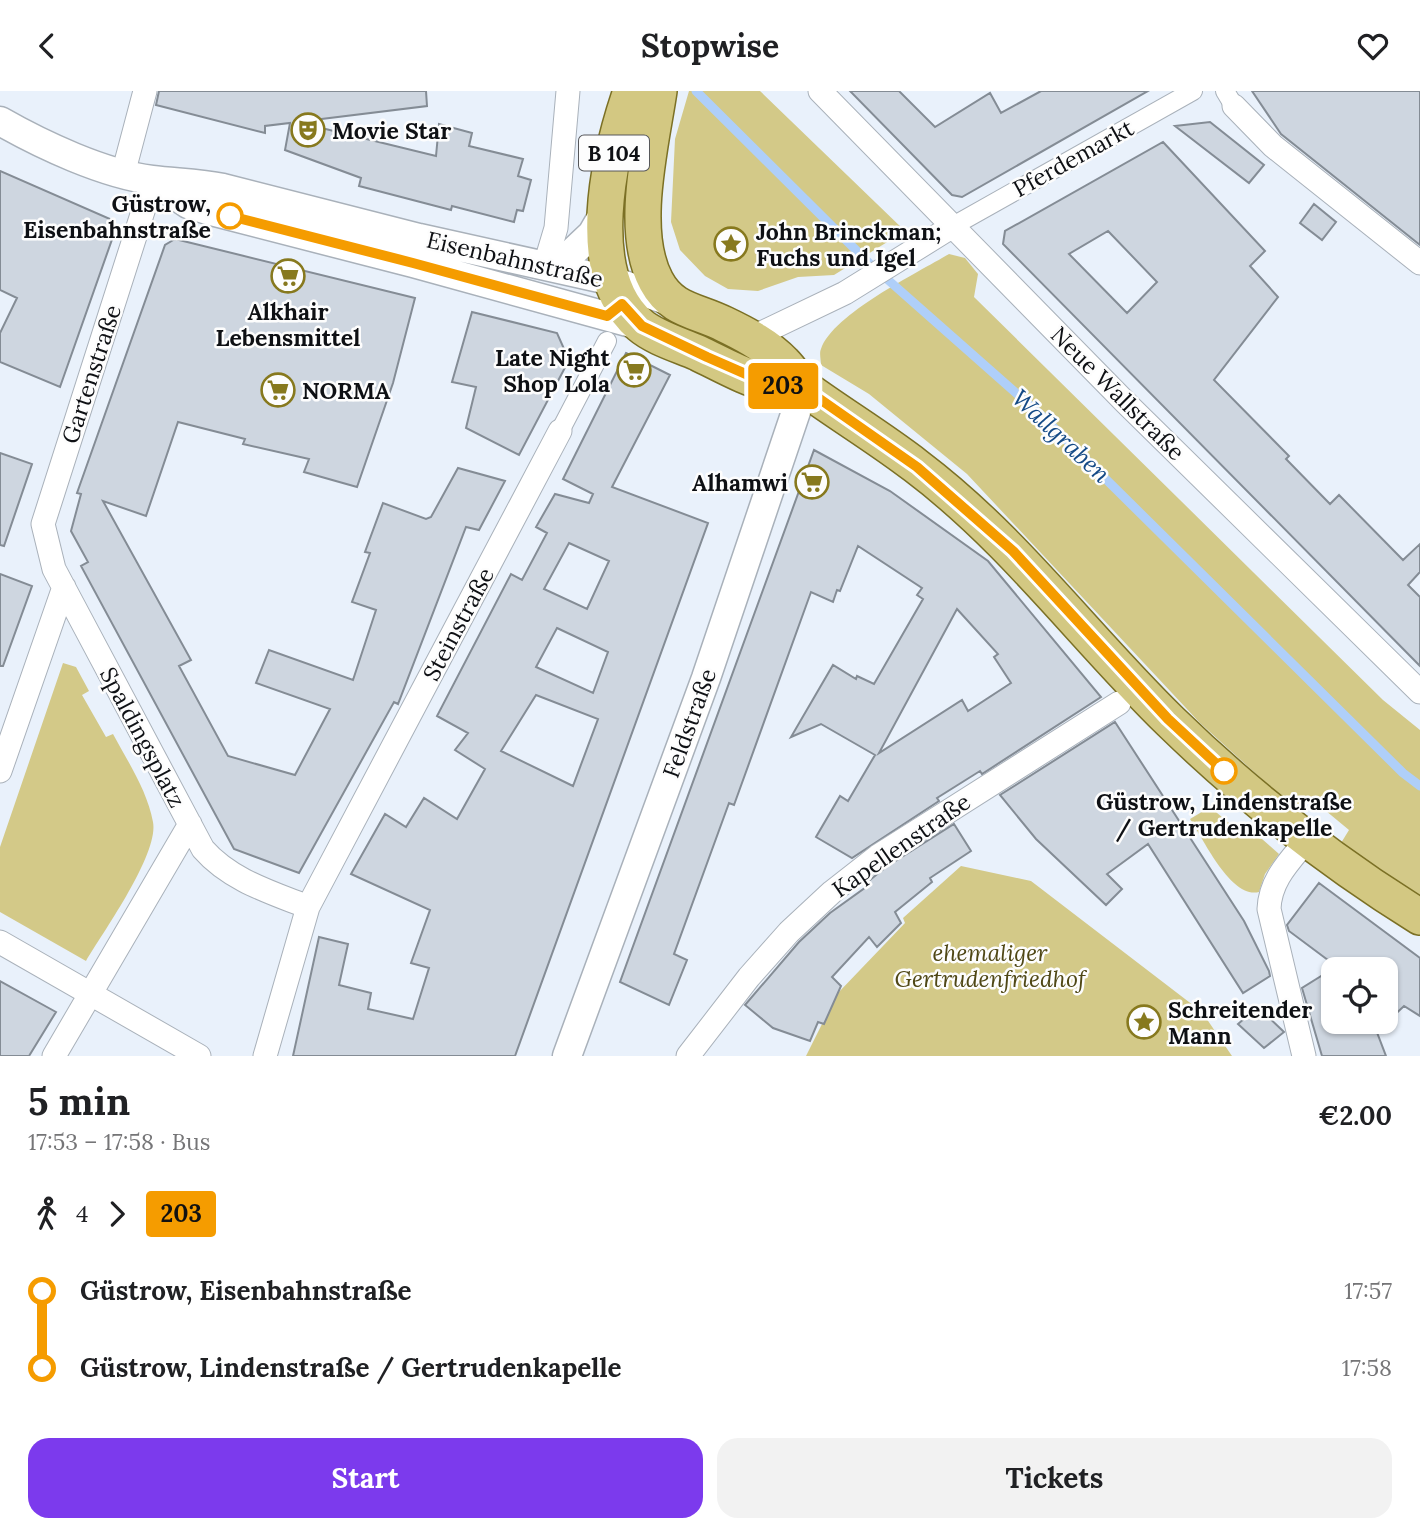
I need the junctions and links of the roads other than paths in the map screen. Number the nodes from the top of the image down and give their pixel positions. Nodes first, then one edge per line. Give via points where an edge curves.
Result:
1 (145, 91) edge
2 (568, 91) edge
3 (631, 91) edge
4 (659, 91) edge
5 (820, 91) edge
6 (1193, 91) edge
7 (1230, 99) edge
8 (0, 121) edge
9 (123, 174) junction
10 (153, 180) junction
11 (603, 215) junction
12 (953, 226) junction
13 (1420, 264) edge
14 (550, 266) junction
15 (631, 305) junction
16 (751, 338) junction
17 (804, 388) junction
18 (560, 431) joint
19 (59, 578) junction
20 (1420, 692) edge
21 (1119, 703) dead end
22 (0, 771) edge
23 (190, 824) junction
24 (1307, 840) junction
25 (308, 907) junction
26 (1420, 917) edge
27 (0, 942) edge
28 (92, 995) junction
29 (54, 1056) edge
30 (199, 1056) edge
31 (265, 1056) edge
32 (567, 1056) edge
33 (688, 1056) edge
34 (1304, 1056) edge

1 - 9 street
2 - 14 street
3 - 11 main road, B 104
4 - 15 main road via 644,198 644,240
5 - 12 street, Neue Wallstraße
6 - 12 street, Pferdemarkt
7 - 13 street via 1273,146
8 - 9 street, Eisenbahnstraße
9 - 10 street, Eisenbahnstraße
10 - 14 street, Eisenbahnstraße via 193,181
10 - 15 street, Eisenbahnstraße via 188,204 211,211 413,263
10 - 19 street, Gartenstraße via 43,524
11 - 14 street via 592,234
11 - 15 main road, B 104
12 - 16 street via 845,293
12 - 20 street, Neue Wallstraße
14 - 15 street, Eisenbahnstraße
15 - 16 main road, Eisenbahnstraße
15 - 17 main road, Eisenbahnstraße via 771,385
15 - 18 street, Steinstraße
16 - 17 main road, Eisenbahnstraße via 783,362
17 - 24 main road via 959,501 1013,551 1168,719
17 - 32 street, Feldstraße via 706,678
18 - 25 street, Steinstraße
19 - 22 street
19 - 23 street, Spaldingsplatz
21 - 33 street, Kapellenstraße via 878,856 832,892 749,977
23 - 25 street via 217,865 253,886
23 - 28 street, Spaldingsplatz
24 - 26 main road
24 - 34 street via 1269,894
25 - 31 street
27 - 28 street
28 - 29 street, Spaldingsplatz
28 - 30 street

